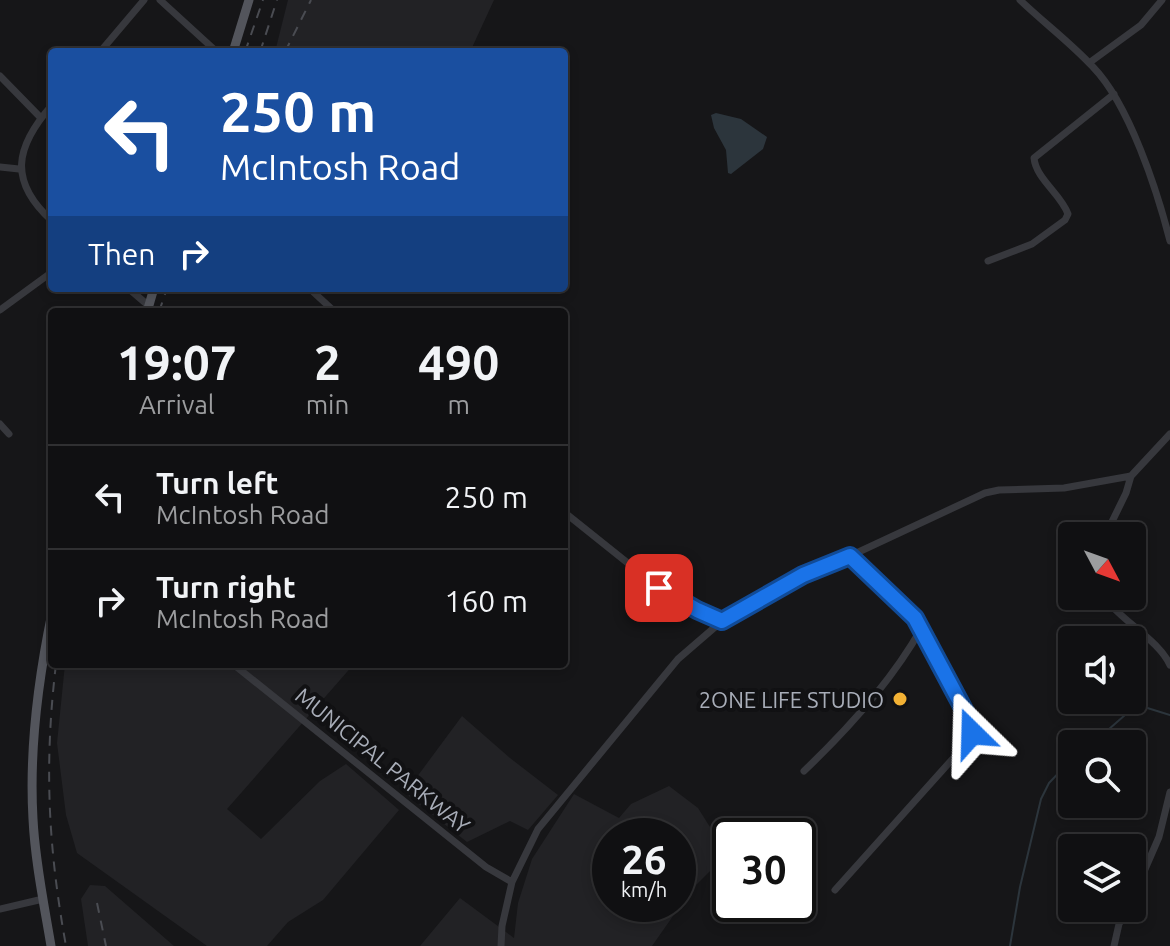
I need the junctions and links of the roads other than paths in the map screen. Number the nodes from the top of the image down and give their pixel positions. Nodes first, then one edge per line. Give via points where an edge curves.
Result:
1 (144, 0) edge
2 (160, 0) edge
3 (249, 0) edge
4 (1020, 0) edge
5 (1162, 0) edge
6 (103, 48) edge
7 (213, 48) edge
8 (234, 48) edge
9 (1089, 63) junction
10 (0, 76) edge
11 (1114, 94) junction
12 (48, 110) edge
13 (41, 118) junction
14 (0, 167) edge
15 (19, 169) junction
16 (48, 217) edge
17 (1170, 241) edge
18 (988, 261) dead end
19 (48, 275) edge
20 (132, 292) edge
21 (313, 292) edge
22 (1, 307) edge
23 (147, 308) edge
24 (331, 308) edge
25 (0, 424) edge
26 (9, 434) dead end
27 (1170, 434) edge
28 (1131, 476) junction
29 (568, 515) edge
30 (1112, 522) edge
31 (850, 556) junction
32 (1115, 610) edge
33 (722, 621) junction
34 (921, 629) junction
35 (48, 633) edge
36 (1170, 665) edge
37 (238, 668) edge
38 (804, 771) dead end
39 (1170, 792) edge
40 (1146, 867) edge
41 (512, 882) junction
42 (835, 890) dead end
43 (43, 899) junction
44 (0, 909) edge
45 (1120, 922) edge
46 (51, 946) edge
47 (501, 946) edge
48 (1114, 946) edge

1 - 6 street
2 - 7 street
3 - 8 main road
4 - 9 street
5 - 9 street via 1141,25
9 - 11 street
10 - 13 street
11 - 17 street
11 - 18 street via 1034,158 1035,167 1063,201 1065,220 1032,244
12 - 13 street
13 - 15 street via 28,136
14 - 15 street
15 - 16 street via 36,205
19 - 22 street
20 - 23 street
21 - 24 street
25 - 26 street
27 - 28 street
28 - 30 street
28 - 31 street via 1064,488 985,493
29 - 33 street via 659,588
31 - 33 street via 803,575
31 - 34 street
32 - 36 street via 1165,654
33 - 41 street via 678,659 538,829
34 - 38 street via 901,664
34 - 42 street via 972,733
35 - 43 main road via 33,739 33,820
37 - 41 street, MUNICIPAL PARKWAY via 486,867
39 - 40 street
41 - 47 street
43 - 44 street
43 - 46 main road
45 - 48 street

